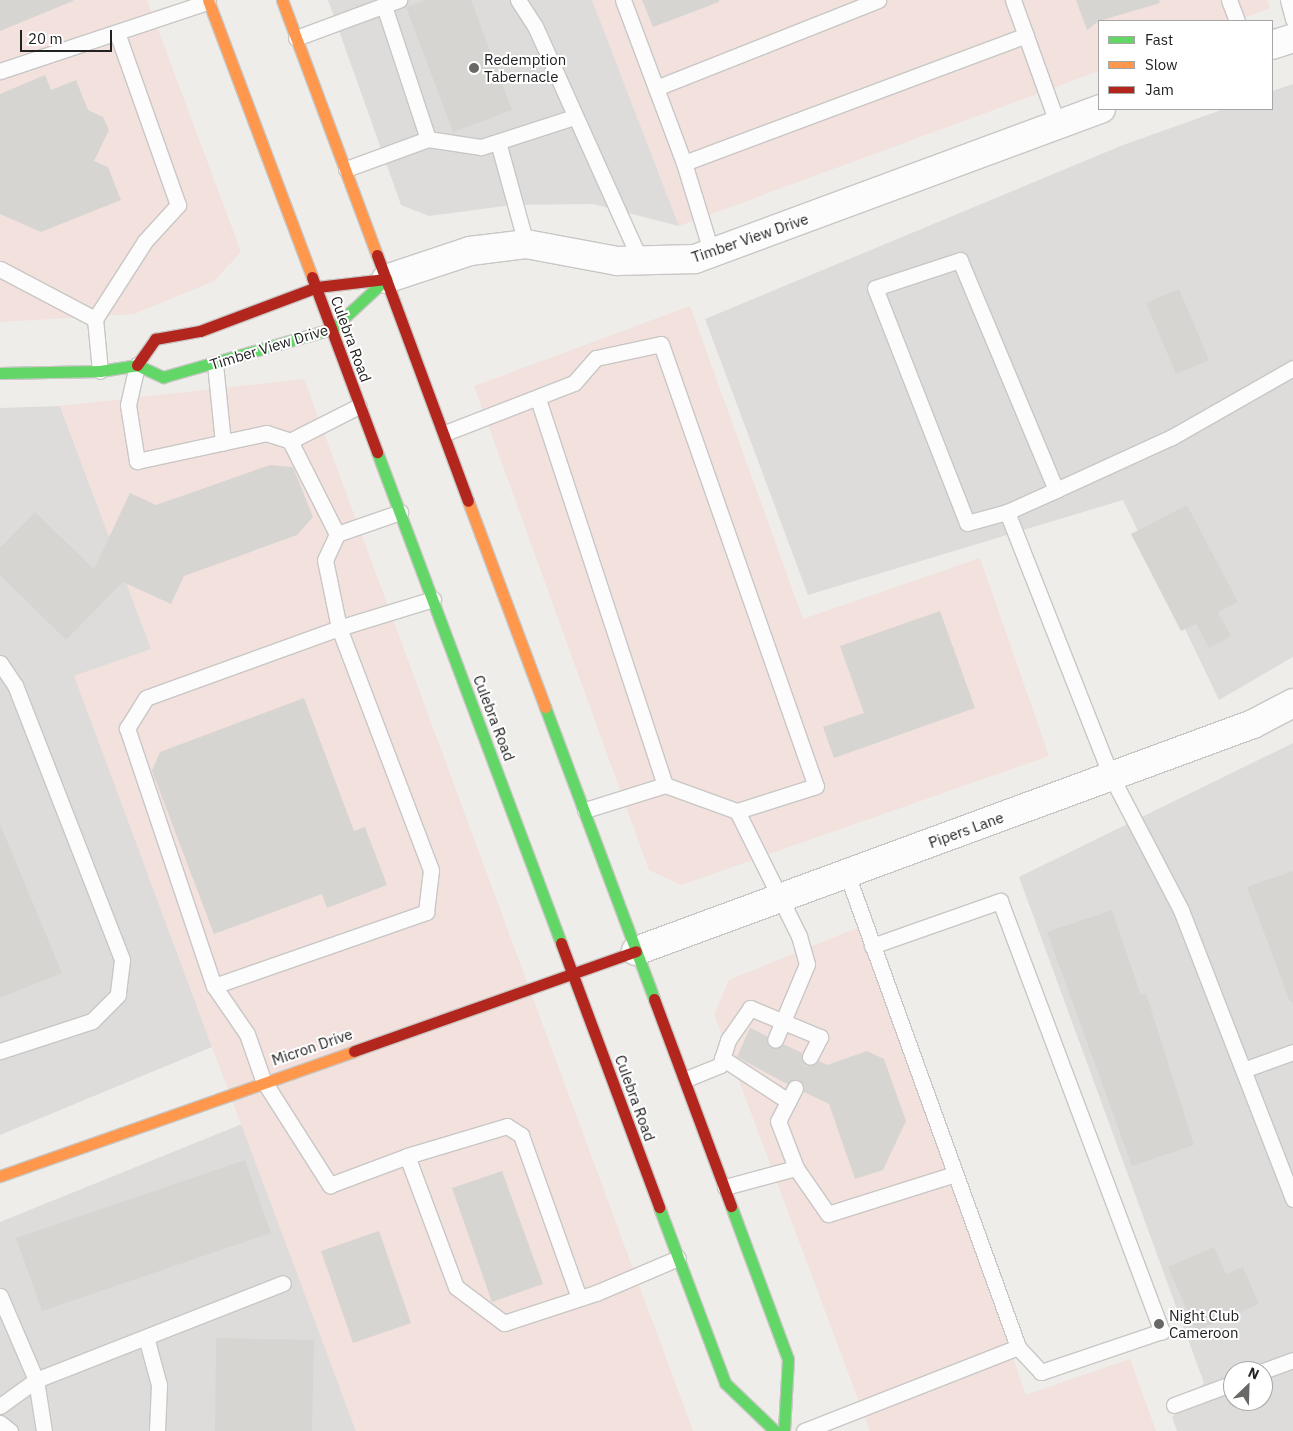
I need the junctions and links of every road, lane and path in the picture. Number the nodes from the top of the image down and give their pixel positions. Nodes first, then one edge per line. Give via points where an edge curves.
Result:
1 (282, 0) edge
2 (399, 0) edge
3 (518, 0) edge
4 (622, 0) edge
5 (878, 0) edge
6 (1013, 0) edge
7 (1229, 0) edge
8 (1288, 0) edge
9 (208, 1) edge
10 (384, 6) junction
11 (1293, 18) edge
12 (1237, 20) edge
13 (116, 33) junction
14 (1026, 35) junction
15 (296, 38) junction
16 (1293, 38) edge
17 (1273, 45) edge
18 (0, 71) edge
19 (656, 88) junction
20 (1098, 110) edge
21 (574, 117) junction
22 (1058, 125) junction
23 (428, 139) junction
24 (498, 142) junction
25 (684, 163) junction
26 (346, 169) junction
27 (526, 244) junction
28 (712, 254) junction
29 (641, 262) junction
30 (0, 270) edge
31 (386, 280) junction
32 (317, 287) junction
33 (95, 319) junction
34 (332, 329) junction
35 (215, 364) junction
36 (137, 365) junction
37 (1293, 368) edge
38 (100, 371) junction
39 (0, 373) edge
40 (538, 399) junction
41 (359, 406) junction
42 (445, 433) junction
43 (290, 441) junction
44 (223, 443) junction
45 (1056, 490) junction
46 (400, 512) junction
47 (1007, 512) junction
48 (337, 534) junction
49 (432, 599) junction
50 (340, 628) junction
51 (0, 663) edge
52 (1293, 703) edge
53 (1111, 776) junction
54 (665, 785) junction
55 (585, 810) junction
56 (737, 812) junction
57 (847, 874) junction
58 (777, 900) junction
59 (872, 946) junction
60 (636, 951) junction
61 (574, 973) junction
62 (214, 986) junction
63 (785, 1021) junction
64 (775, 1040) dead end
65 (0, 1051) edge
66 (1293, 1052) edge
67 (810, 1057) dead end
68 (722, 1058) junction
69 (1246, 1069) junction
70 (686, 1079) junction
71 (263, 1080) junction
72 (407, 1156) junction
73 (796, 1168) junction
74 (955, 1174) junction
75 (0, 1176) edge
76 (726, 1187) junction
77 (1293, 1199) edge
78 (678, 1258) junction
79 (283, 1283) dead end
80 (579, 1298) junction
81 (1, 1304) edge
82 (146, 1337) junction
83 (1018, 1347) junction
84 (1293, 1360) edge
85 (1273, 1368) edge
86 (36, 1380) junction
87 (1223, 1387) edge
88 (1174, 1405) dead end
89 (0, 1406) edge
90 (0, 1423) edge
91 (10, 1431) edge
92 (44, 1431) edge
93 (158, 1431) edge
94 (775, 1431) edge
95 (784, 1431) edge
96 (804, 1431) edge

1 - 15 main road
2 - 10 lane
3 - 21 lane via 535,26
4 - 19 lane
5 - 19 lane
6 - 14 lane
7 - 12 lane
8 - 11 lane
9 - 13 lane
9 - 32 main road, Culebra Road
10 - 15 lane
10 - 23 lane
13 - 18 lane
13 - 33 lane via 178,205 145,241
14 - 22 lane
14 - 25 lane
15 - 26 main road
16 - 17 street
19 - 25 lane
20 - 22 street, Timber View Drive
21 - 24 lane
21 - 29 lane
22 - 28 street, Timber View Drive
23 - 24 lane via 481,147
23 - 26 lane
24 - 27 lane
25 - 28 lane
26 - 31 main road
27 - 29 street, Timber View Drive
27 - 31 street, Timber View Drive via 470,251
28 - 29 street, Timber View Drive
30 - 33 lane
31 - 32 main road, Timber View Drive
31 - 34 main road, Timber View Drive
31 - 42 main road
32 - 34 main road, Culebra Road
32 - 36 main road, Timber View Drive via 200,330 155,339
33 - 38 lane
34 - 35 main road, Timber View Drive
34 - 41 main road, Culebra Road
35 - 36 main road, Timber View Drive via 162,377
35 - 44 lane
36 - 38 main road
36 - 44 lane via 128,404 137,461
37 - 45 lane via 1172,437
38 - 39 main road
40 - 42 lane
40 - 54 lane
40 - 56 lane via 574,383 596,358 661,344 816,786
41 - 43 lane
41 - 46 main road, Culebra Road
42 - 55 main road
43 - 44 lane via 266,433
43 - 48 lane
45 - 47 lane
45 - 47 lane via 960,260 875,288 967,523
46 - 48 lane
46 - 49 main road, Culebra Road
47 - 53 lane
48 - 50 lane via 325,560
49 - 50 lane
49 - 61 main road, Culebra Road
50 - 62 lane via 146,698 127,728
50 - 62 lane via 431,870 426,912
51 - 65 lane via 15,685 122,960 118,995 92,1021
52 - 53 street, Pipers Lane via 1253,724
53 - 57 street, Pipers Lane
53 - 69 lane via 1181,910
54 - 55 lane
54 - 56 lane
55 - 60 main road
56 - 58 lane
57 - 58 street, Pipers Lane
57 - 59 lane
58 - 60 street, Pipers Lane
58 - 63 lane via 799,936 808,964
59 - 74 lane
59 - 83 lane via 1000,901 1162,1331 1041,1372
60 - 61 main road, Micron Drive
60 - 70 main road
61 - 71 main road, Micron Drive
61 - 78 main road, Culebra Road
62 - 71 lane via 247,1034
63 - 64 lane
63 - 67 lane via 820,1037
63 - 68 lane via 750,1008 728,1040
66 - 69 lane
68 - 70 lane via 720,1065
68 - 73 lane via 792,1094 778,1121
69 - 77 lane
70 - 76 main road
71 - 72 lane via 330,1185
71 - 75 main road, Micron Drive
72 - 80 lane via 456,1288 504,1323
72 - 80 lane via 507,1126 520,1136
73 - 74 lane via 828,1214
73 - 76 lane
74 - 83 lane
76 - 95 main road via 788,1359
78 - 80 lane
78 - 94 main road, Culebra Road via 725,1383
79 - 82 lane
81 - 86 lane
82 - 86 lane
82 - 93 lane via 159,1385
83 - 96 lane
84 - 85 lane
86 - 89 lane
86 - 92 lane
87 - 88 lane
90 - 91 lane

